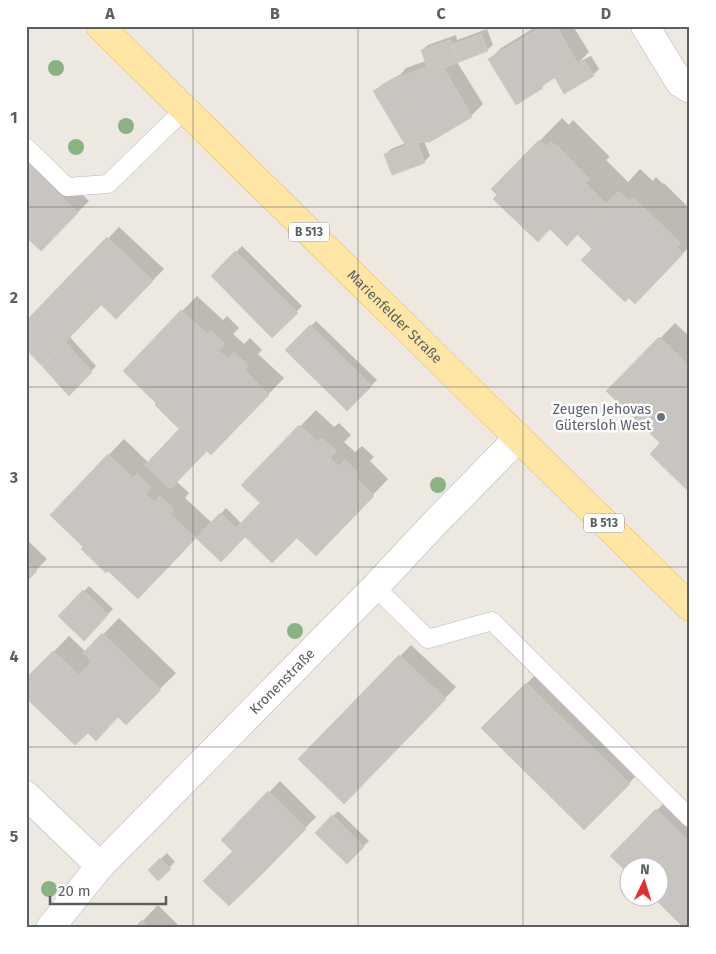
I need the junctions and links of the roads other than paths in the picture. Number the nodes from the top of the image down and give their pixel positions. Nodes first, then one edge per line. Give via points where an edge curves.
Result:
1 (100, 26) edge
2 (646, 26) edge
3 (690, 88) edge
4 (185, 109) junction
5 (26, 148) edge
6 (518, 438) junction
7 (375, 587) junction
8 (690, 607) edge
9 (26, 795) edge
10 (690, 818) edge
11 (100, 866) junction
12 (50, 928) edge

1 - 4 main road, Marienfelder Straße / B 513
2 - 3 street via 680,83
4 - 5 lane via 108,184 67,186
4 - 6 main road, Marienfelder Straße / B 513
6 - 7 street, Kronenstraße
6 - 8 main road, Marienfelder Straße / B 513
7 - 10 lane via 428,639 492,621
7 - 11 street, Kronenstraße
9 - 11 street
11 - 12 street, Kronenstraße

